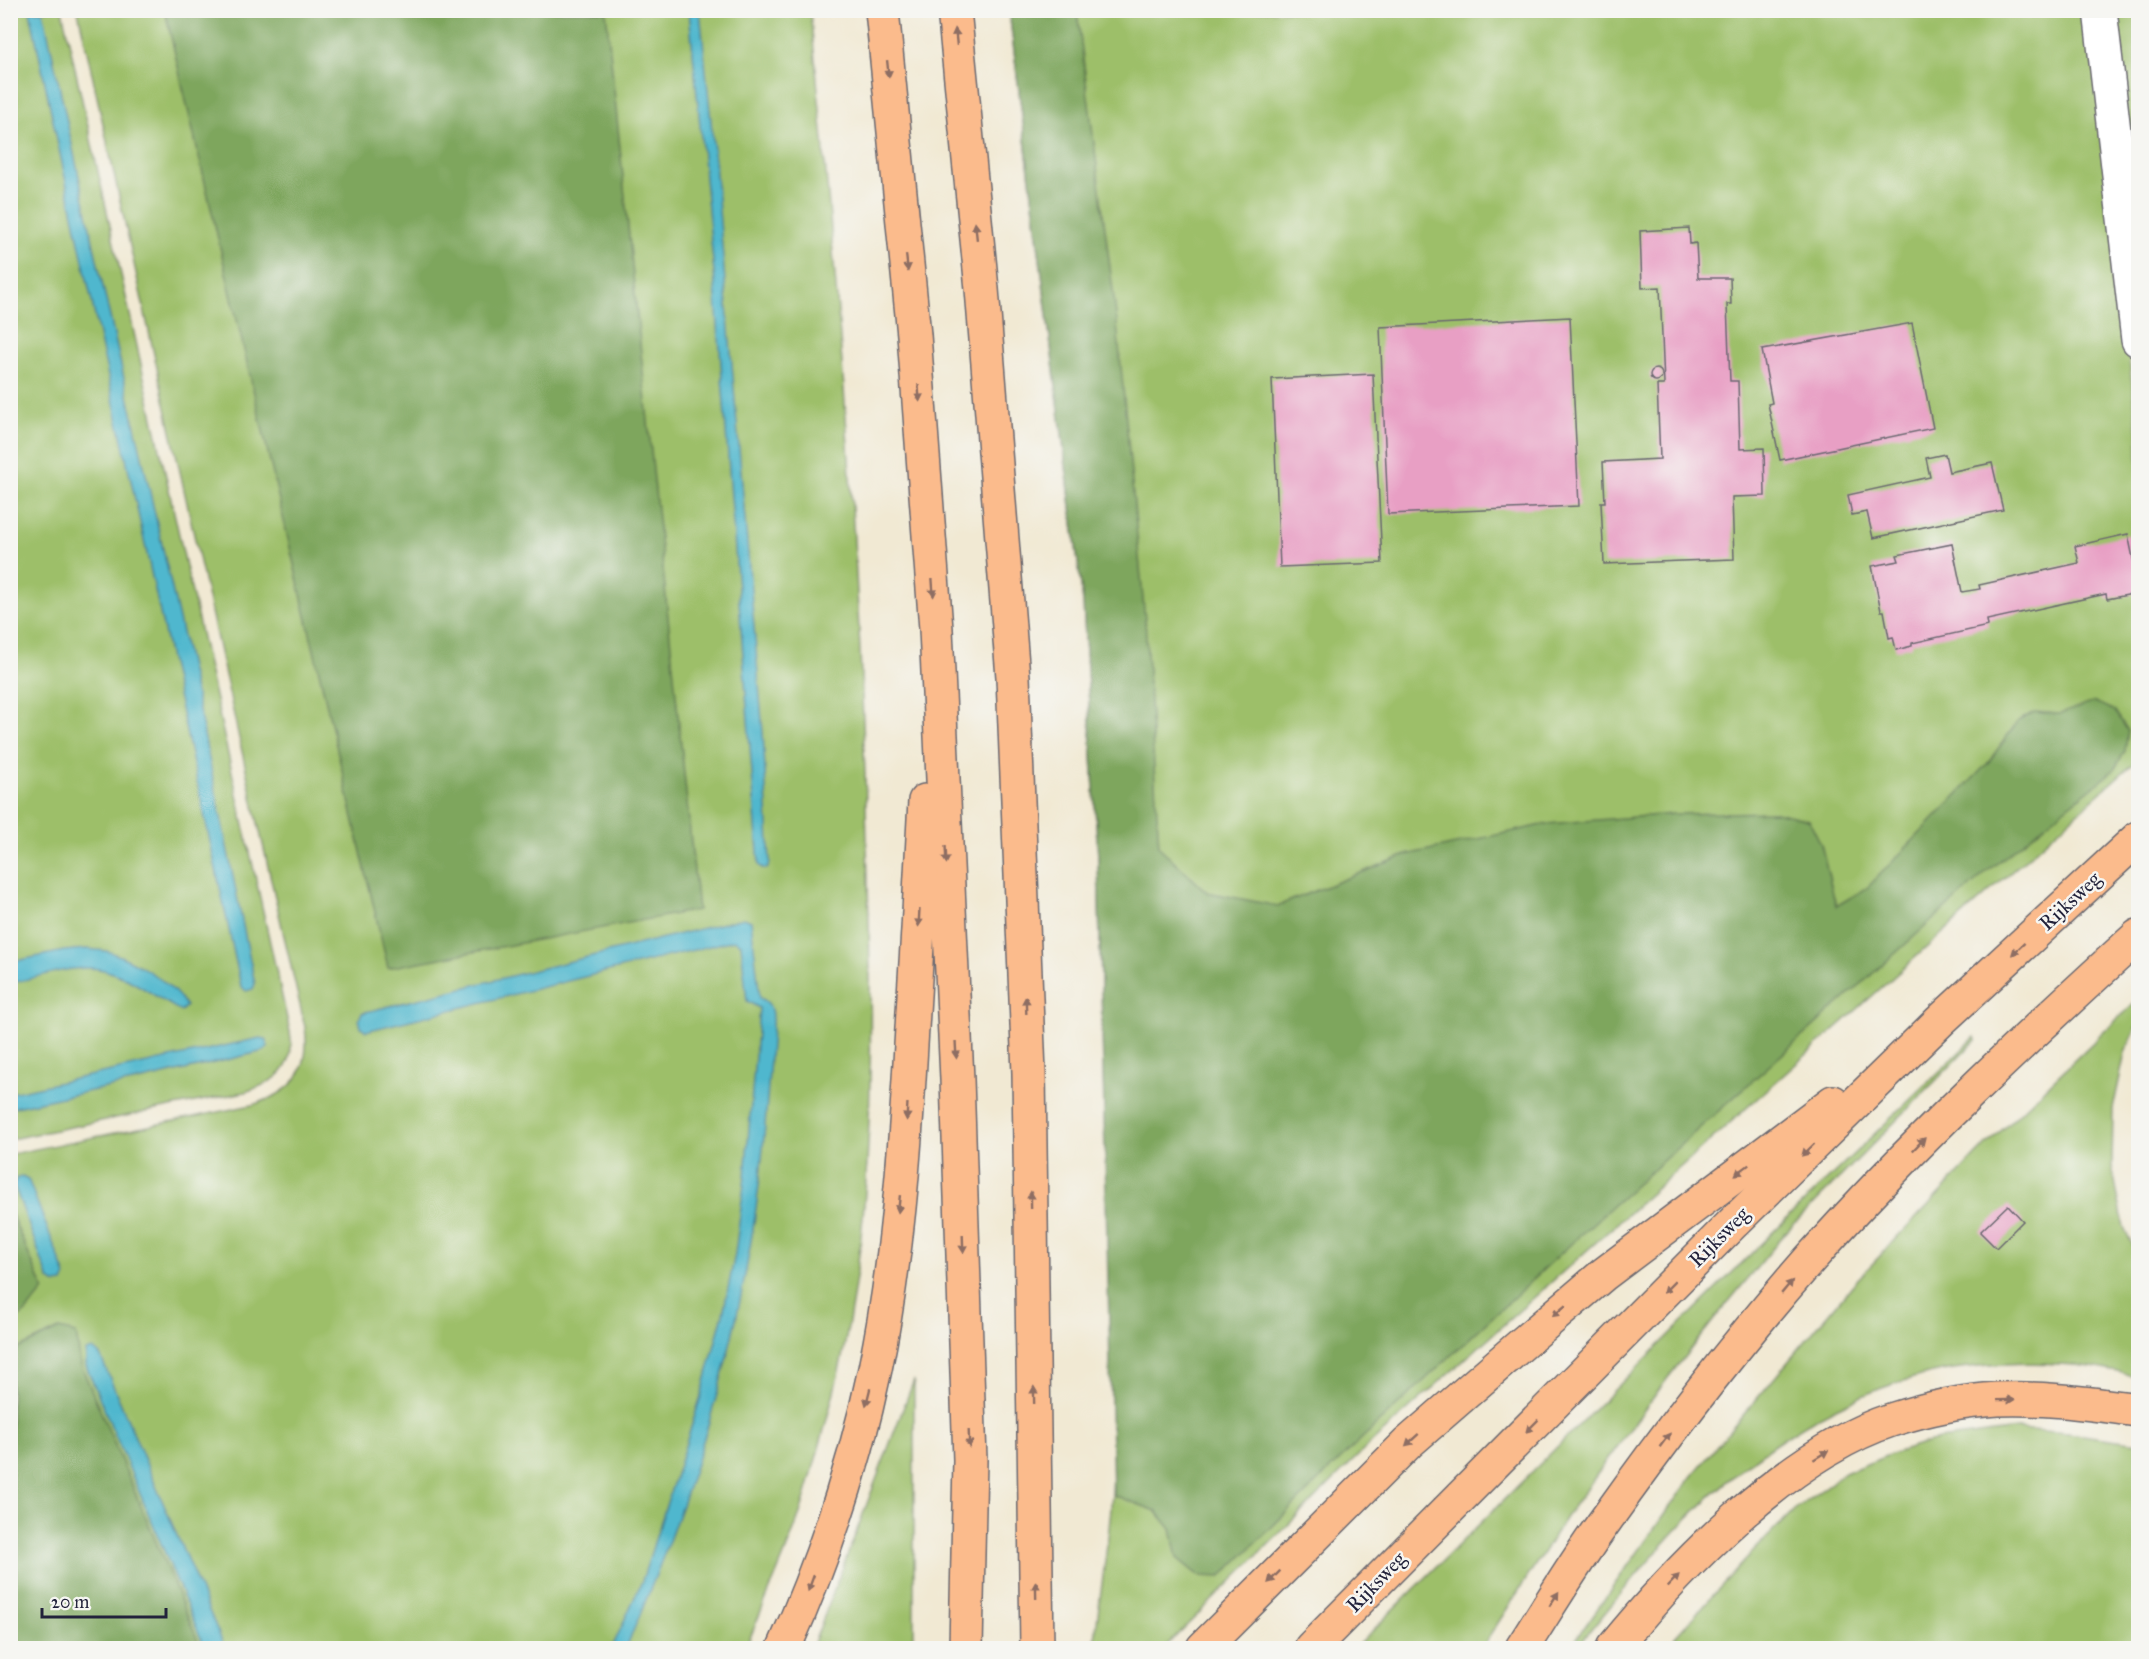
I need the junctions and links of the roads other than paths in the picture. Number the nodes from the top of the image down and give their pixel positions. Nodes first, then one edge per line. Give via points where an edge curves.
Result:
1 (882, 10) edge
2 (954, 10) edge
3 (2100, 10) edge
4 (2139, 340) edge
5 (936, 629) junction
6 (2139, 838) edge
7 (2139, 936) edge
8 (1940, 1021) junction
9 (2139, 1410) edge
10 (784, 1648) edge
11 (966, 1648) edge
12 (1037, 1648) edge
13 (1203, 1648) edge
14 (1311, 1648) edge
15 (1522, 1648) edge
16 (1613, 1648) edge

1 -> 5 highway via 914,335
12 -> 2 highway via 1029,1073 1013,677 982,289
3 - 4 street
5 -> 10 highway via 905,1146 892,1269 875,1370 843,1495 802,1610
5 -> 11 highway via 970,1460
6 -> 8 highway, Rijksweg
15 -> 7 highway via 1604,1522 1718,1370 1810,1259 1980,1083
8 -> 13 highway via 1595,1281 1408,1443
8 -> 14 highway, Rijksweg via 1732,1224
16 -> 9 highway via 1717,1535 1775,1486 1818,1456 1890,1420 1997,1399 2048,1399

